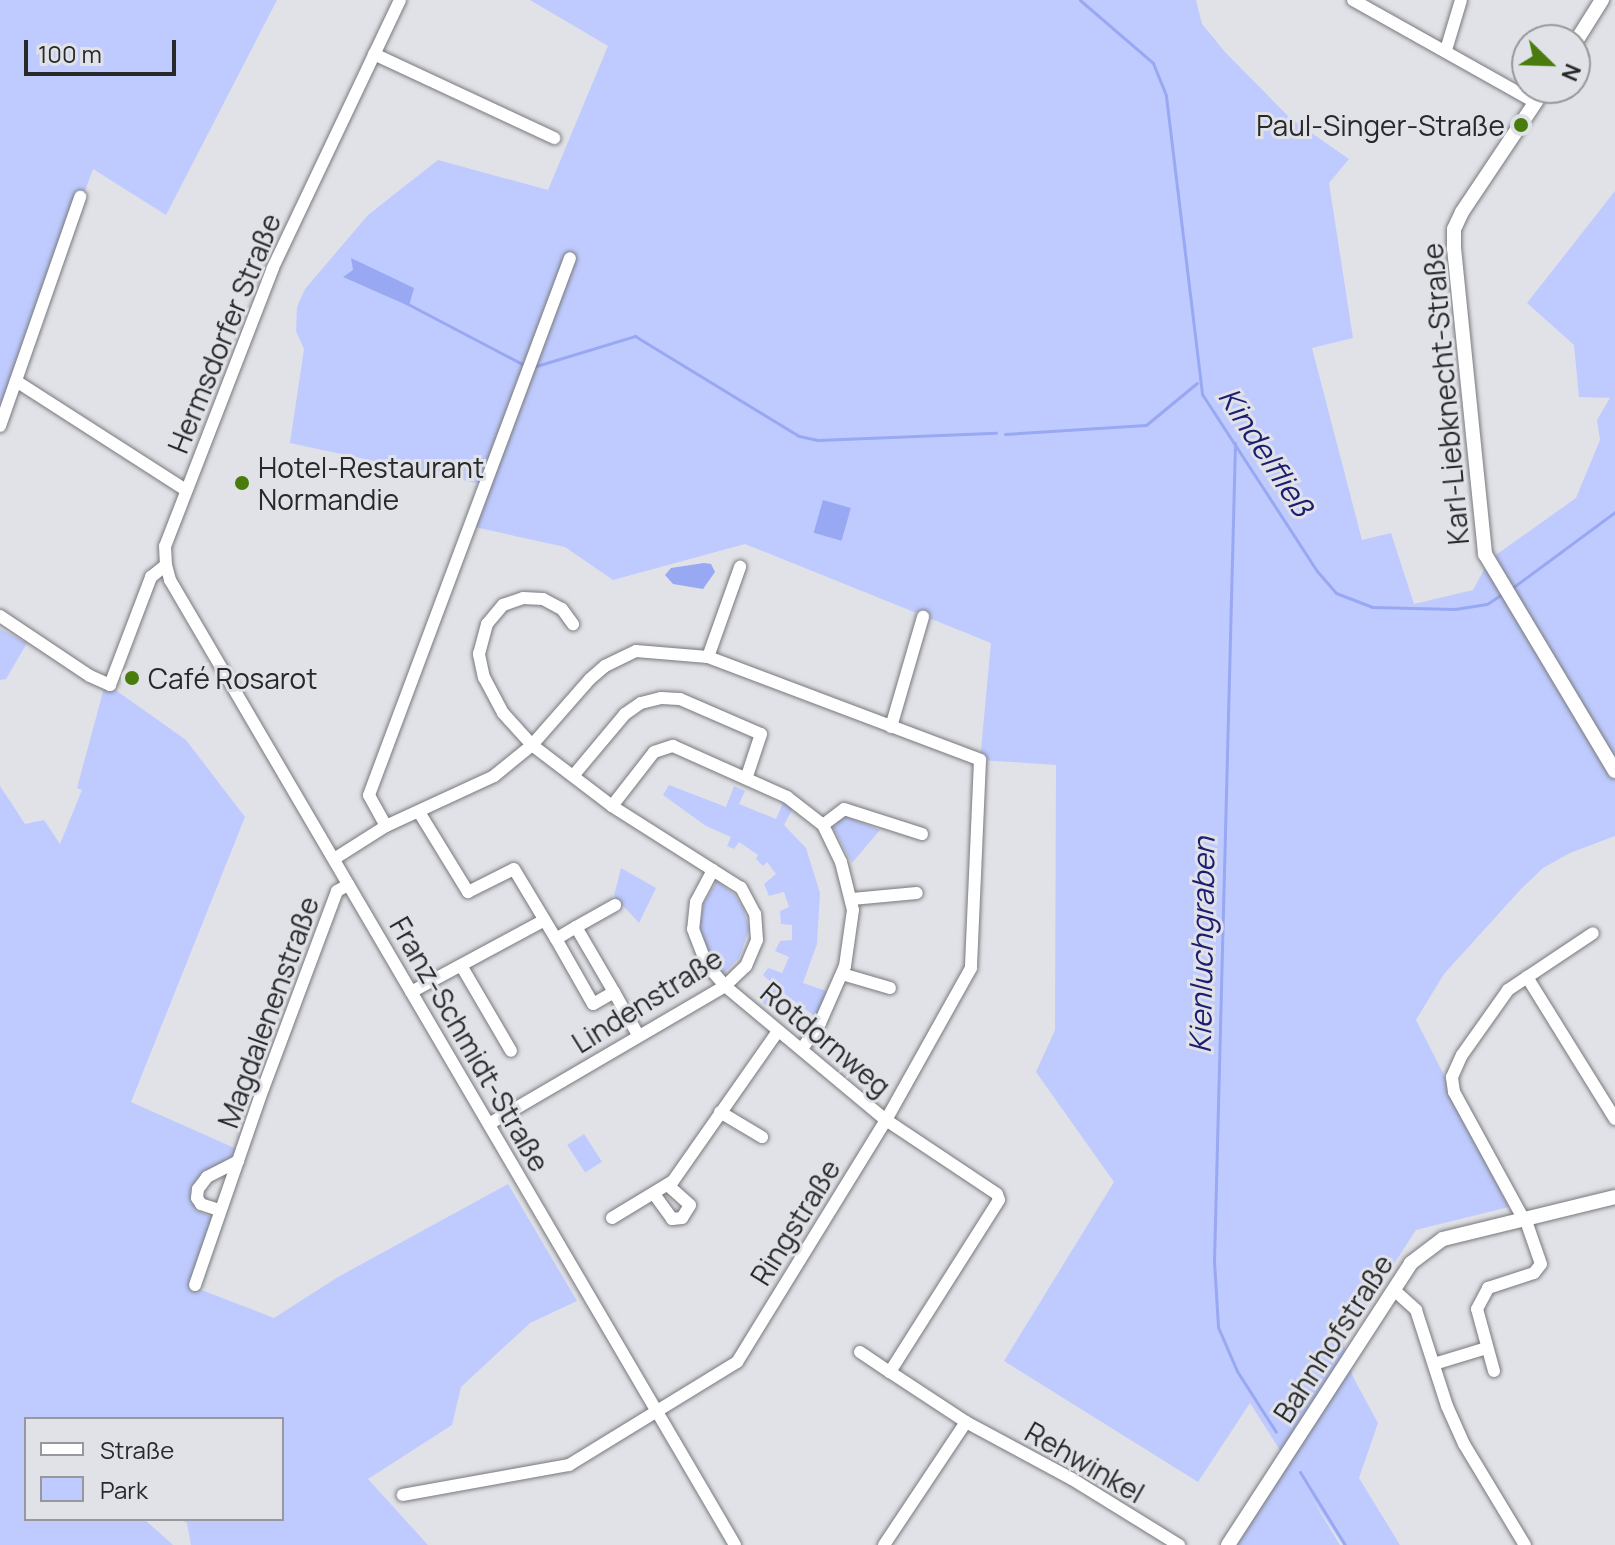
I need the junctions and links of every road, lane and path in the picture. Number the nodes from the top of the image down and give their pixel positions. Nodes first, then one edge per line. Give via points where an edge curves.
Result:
1 (400, 0) edge
2 (1353, 0) edge
3 (1461, 0) edge
4 (1602, 0) edge
5 (1587, 24) edge
6 (1446, 50) junction
7 (374, 54) junction
8 (1511, 88) edge
9 (1534, 104) edge
10 (554, 138) dead end
11 (80, 197) dead end
12 (570, 258) dead end
13 (16, 381) junction
14 (0, 426) edge
15 (186, 490) junction
16 (166, 565) junction
17 (740, 567) dead end
18 (0, 616) edge
19 (923, 617) dead end
20 (573, 624) dead end
21 (708, 657) junction
22 (891, 727) junction
23 (532, 745) junction
24 (1615, 771) edge
25 (573, 776) junction
26 (747, 776) junction
27 (612, 806) junction
28 (419, 812) junction
29 (823, 825) junction
30 (386, 826) junction
31 (922, 834) dead end
32 (334, 859) junction
33 (713, 870) junction
34 (348, 885) junction
35 (917, 893) dead end
36 (852, 899) junction
37 (615, 905) dead end
38 (543, 921) junction
39 (576, 927) junction
40 (1593, 933) dead end
41 (556, 939) junction
42 (462, 967) junction
43 (842, 974) junction
44 (1527, 977) junction
45 (725, 986) junction
46 (890, 988) dead end
47 (411, 992) junction
48 (614, 992) junction
49 (778, 1031) junction
50 (638, 1035) junction
51 (802, 1049) junction
52 (511, 1051) dead end
53 (720, 1112) junction
54 (1615, 1119) edge
55 (886, 1120) junction
56 (489, 1124) junction
57 (762, 1137) dead end
58 (238, 1161) junction
59 (668, 1185) junction
60 (654, 1194) junction
61 (1615, 1197) edge
62 (219, 1210) junction
63 (612, 1218) dead end
64 (1524, 1218) junction
65 (195, 1285) dead end
66 (1394, 1290) junction
67 (1487, 1348) junction
68 (860, 1352) dead end
69 (1434, 1364) junction
70 (1494, 1371) dead end
71 (890, 1372) junction
72 (659, 1413) junction
73 (966, 1422) junction
74 (403, 1495) dead end
75 (735, 1545) edge
76 (884, 1545) edge
77 (1179, 1545) edge
78 (1228, 1545) edge
79 (1525, 1545) edge

1 - 7 street, Hermsdorfer Straße
2 - 6 street
3 - 6 street
4 - 5 street
6 - 8 street
7 - 10 street
7 - 15 street, Hermsdorfer Straße via 273,268
9 - 24 street, Karl-Liebknecht-Straße via 1453,234 1485,554
11 - 13 street
12 - 30 street via 369,795
13 - 14 street
13 - 15 street
15 - 16 street, Hermsdorfer Straße via 165,546
16 - 18 street, Hermsdorfer Straße via 151,577 110,685
16 - 32 street, Franz-Schmidt-Straße
17 - 21 street
19 - 22 street
20 - 23 street, Lindenstraße via 562,609 543,599 523,598 503,605 487,624 479,654 484,678 503,713
21 - 22 street
21 - 23 street via 636,651 605,666
22 - 55 street, Ringstraße via 980,760 971,968
23 - 25 street, Lindenstraße
23 - 28 street via 494,776
25 - 26 street via 625,714 661,698 680,699 761,734
25 - 27 street, Lindenstraße
26 - 27 street via 673,746 663,747
26 - 29 street via 787,797
27 - 33 street, Lindenstraße
28 - 30 street
28 - 38 street via 468,892 514,869
29 - 31 street via 844,809
29 - 36 street
30 - 32 street
32 - 34 street, Franz-Schmidt-Straße
33 - 45 street, Rotdornweg via 696,902 693,929 707,965
33 - 45 street, Lindenstraße via 741,888 755,914 757,940 746,966
34 - 47 street, Franz-Schmidt-Straße
34 - 58 street, Magdalenenstraße via 337,891
35 - 36 street
36 - 43 street
37 - 39 street
38 - 41 street
38 - 42 street
39 - 41 street
39 - 48 street
40 - 44 street
41 - 48 street via 593,1004
42 - 47 street
42 - 52 street
43 - 46 street
43 - 51 street
44 - 54 street
44 - 64 street via 1508,990 1452,1077 1454,1092
45 - 49 street, Rotdornweg
45 - 50 street, Lindenstraße
47 - 56 street, Franz-Schmidt-Straße
48 - 50 street
49 - 51 street, Rotdornweg
49 - 53 street
50 - 56 street, Lindenstraße
51 - 55 street, Rotdornweg
53 - 57 street
53 - 59 street
55 - 71 street, Rotdornweg via 999,1200
55 - 72 street, Ringstraße via 737,1362
56 - 72 street, Franz-Schmidt-Straße
58 - 62 street, Magdalenenstraße
58 - 62 street, Magdalenenstraße via 207,1177 198,1189 201,1204
59 - 60 street
59 - 60 street via 688,1200 682,1218 672,1219
60 - 63 street
61 - 64 street, Bahnhofstraße
62 - 65 street, Magdalenenstraße
64 - 66 street, Bahnhofstraße via 1443,1239 1411,1263
64 - 67 street via 1541,1264 1534,1273 1494,1284 1485,1292 1477,1309
66 - 69 street via 1416,1310
66 - 78 street, Bahnhofstraße
67 - 69 street
67 - 70 street
68 - 71 street, Rehwinkel
69 - 79 street via 1464,1444
71 - 73 street, Rehwinkel
72 - 74 street, Ringstraße via 569,1465
72 - 75 street, Franz-Schmidt-Straße
73 - 76 street
73 - 77 street, Rehwinkel

